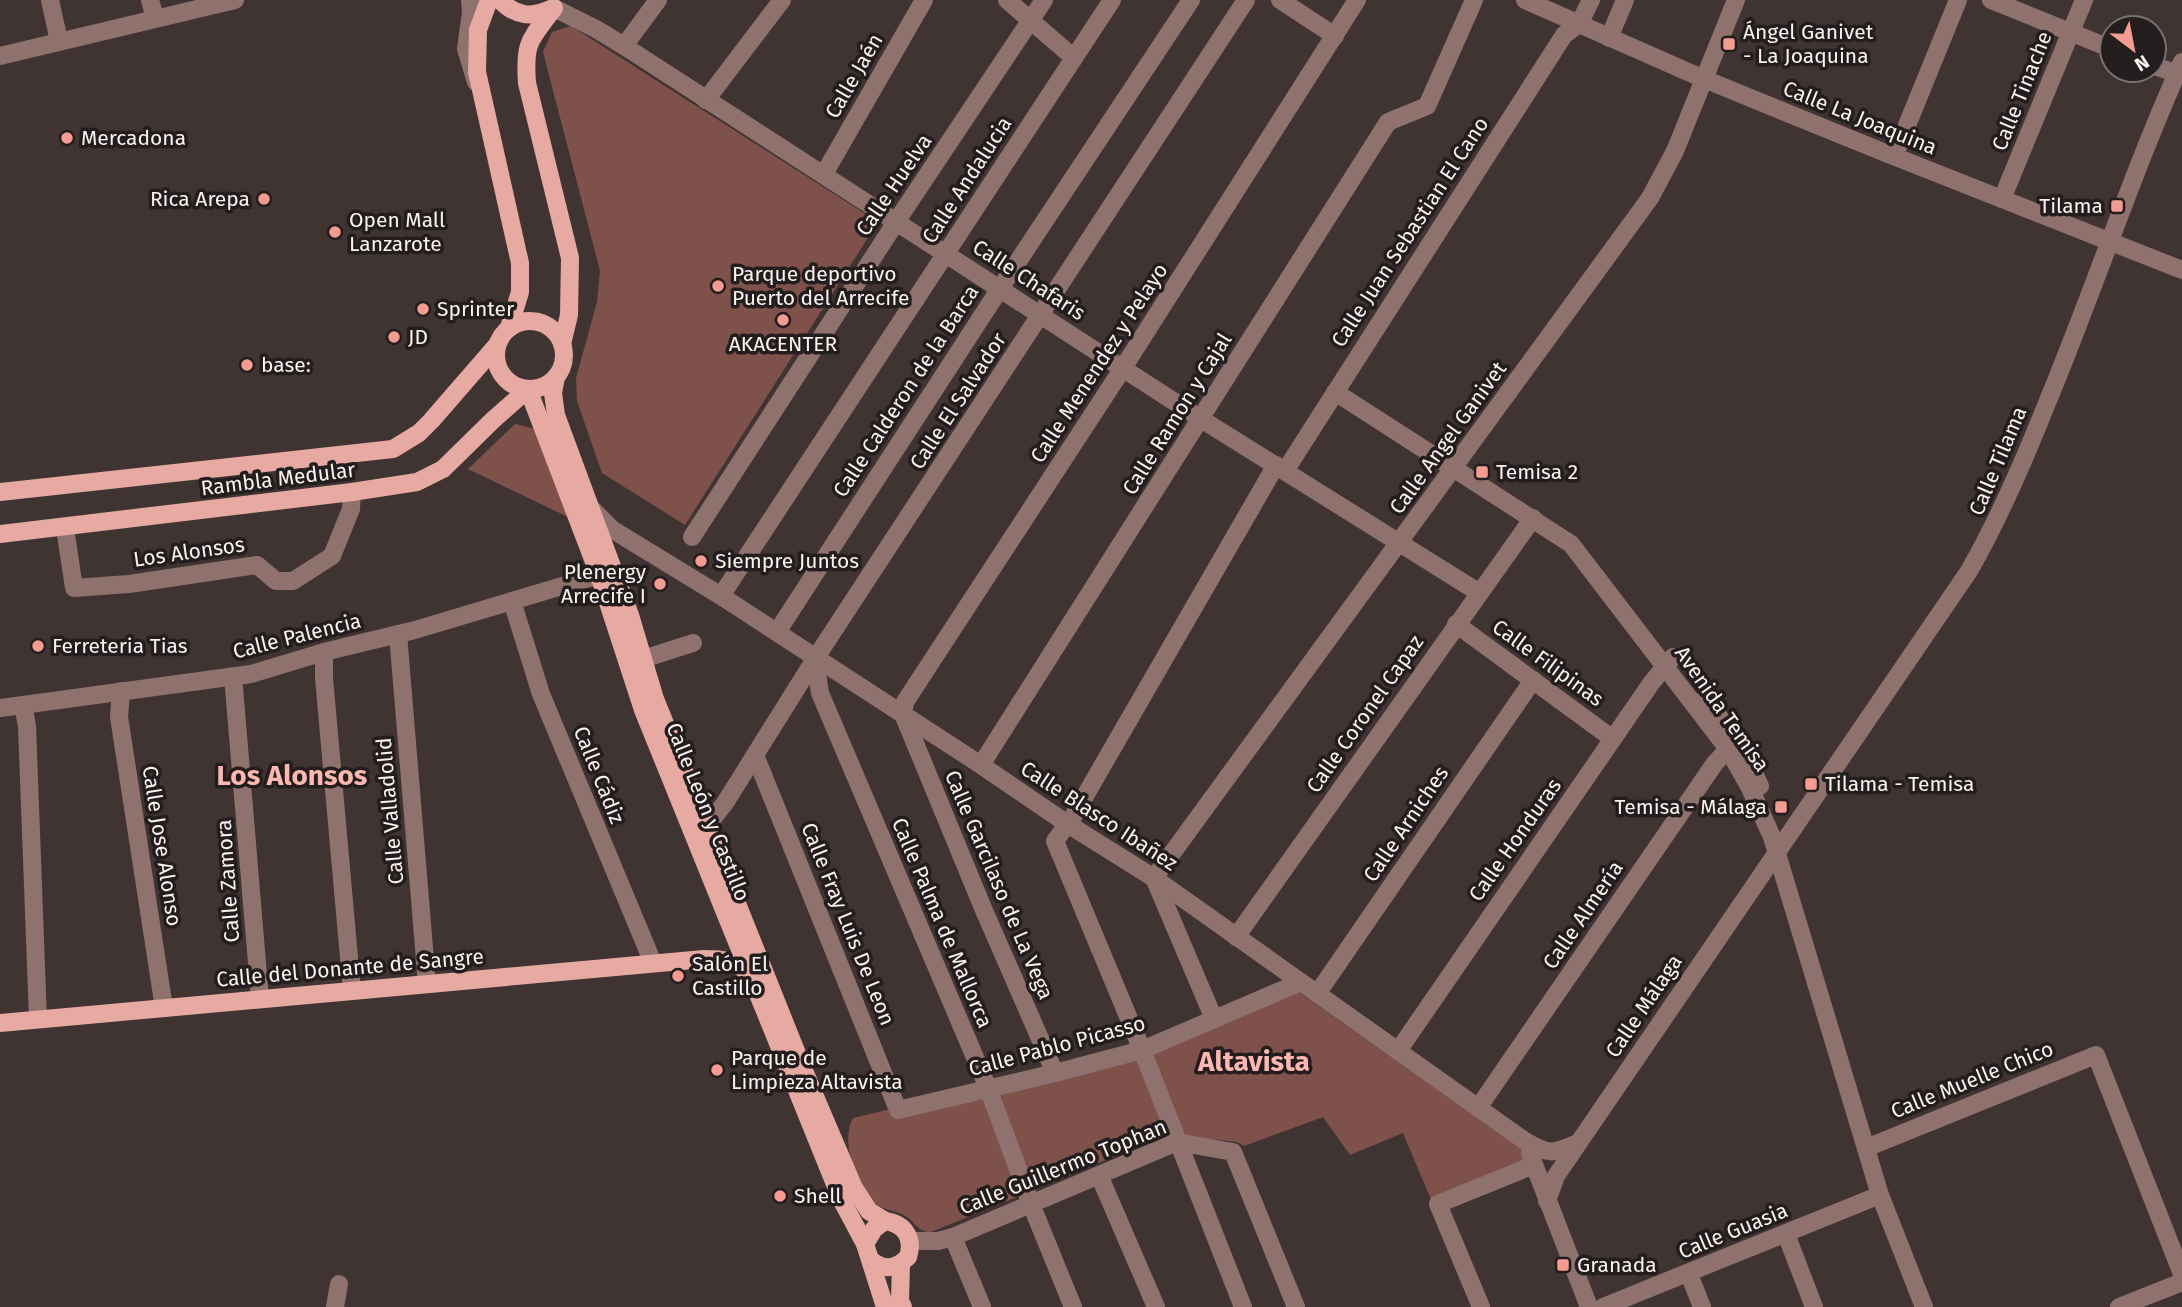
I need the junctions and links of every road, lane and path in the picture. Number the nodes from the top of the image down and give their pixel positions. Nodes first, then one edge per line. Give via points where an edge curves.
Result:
1 (50, 0) edge
2 (150, 0) edge
3 (235, 0) edge
4 (470, 0) edge
5 (489, 0) edge
6 (500, 0) edge
7 (659, 0) edge
8 (782, 0) edge
9 (924, 0) edge
10 (1007, 0) edge
11 (1044, 0) edge
12 (1112, 0) edge
13 (1191, 0) edge
14 (1247, 0) edge
15 (1280, 0) edge
16 (1357, 0) edge
17 (1474, 0) edge
18 (1525, 0) edge
19 (1591, 0) edge
20 (1625, 0) edge
21 (1736, 0) edge
22 (1958, 0) edge
23 (1991, 0) edge
24 (2084, 0) edge
25 (557, 4) edge
26 (155, 19) junction
27 (1030, 21) junction
28 (1579, 24) junction
29 (2070, 33) junction
30 (1335, 36) junction
31 (1609, 38) junction
32 (60, 41) junction
33 (2098, 44) edge
34 (624, 46) junction
35 (0, 57) edge
36 (1074, 58) junction
37 (2180, 70) edge
38 (1704, 79) junction
39 (482, 96) junction
40 (706, 100) junction
41 (1888, 155) junction
42 (824, 174) junction
43 (2002, 198) junction
44 (896, 222) junction
45 (2111, 241) junction
46 (946, 254) junction
47 (2182, 270) edge
48 (999, 290) junction
49 (1041, 317) junction
50 (509, 328) junction
51 (562, 344) junction
52 (497, 345) junction
53 (1123, 368) junction
54 (556, 377) junction
55 (528, 390) junction
56 (1335, 392) junction
57 (537, 418) junction
58 (494, 419) junction
59 (1201, 419) junction
60 (1457, 463) junction
61 (1281, 468) junction
62 (0, 492) edge
63 (352, 492) junction
64 (593, 510) junction
65 (1533, 518) junction
66 (65, 528) junction
67 (0, 534) edge
68 (692, 537) dead end
69 (1400, 542) junction
70 (599, 575) junction
71 (1478, 592) junction
72 (721, 596) junction
73 (512, 601) junction
74 (1456, 624) junction
75 (777, 632) junction
76 (398, 634) junction
77 (694, 643) dead end
78 (324, 652) junction
79 (643, 659) junction
80 (815, 659) junction
81 (1669, 661) junction
82 (233, 676) junction
83 (1533, 680) junction
84 (121, 691) junction
85 (23, 705) junction
86 (0, 708) edge
87 (903, 714) junction
88 (1613, 738) junction
89 (1728, 749) junction
90 (755, 755) junction
91 (981, 765) junction
92 (1066, 823) junction
93 (706, 827) junction
94 (1781, 847) junction
95 (1154, 878) junction
96 (731, 929) junction
97 (1236, 937) junction
98 (705, 959) junction
99 (653, 963) junction
100 (750, 975) junction
101 (1301, 982) junction
102 (427, 984) junction
103 (352, 991) junction
104 (1317, 994) junction
105 (260, 999) junction
106 (164, 1007) junction
107 (38, 1019) junction
108 (1214, 1019) junction
109 (0, 1023) edge
110 (1142, 1050) junction
111 (1398, 1051) junction
112 (1055, 1073) junction
113 (988, 1088) junction
114 (1478, 1108) junction
115 (898, 1110) joint
116 (1525, 1141) junction
117 (1177, 1142) junction
118 (1578, 1143) junction
119 (1866, 1147) junction
120 (1534, 1166) junction
121 (1099, 1175) junction
122 (1880, 1195) junction
123 (1547, 1200) junction
124 (1031, 1204) junction
125 (885, 1221) junction
126 (1786, 1234) junction
127 (953, 1237) junction
128 (911, 1241) junction
129 (868, 1252) junction
130 (901, 1264) junction
131 (1689, 1274) junction
132 (2182, 1274) edge
133 (2182, 1282) edge
134 (339, 1284) dead end
135 (335, 1307) edge
136 (885, 1307) edge
137 (903, 1307) edge
138 (982, 1307) edge
139 (1073, 1307) edge
140 (1156, 1307) edge
141 (1243, 1307) edge
142 (1296, 1307) edge
143 (1481, 1307) edge
144 (1589, 1307) edge
145 (1602, 1307) edge
146 (1702, 1307) edge
147 (1814, 1307) edge
148 (1924, 1307) edge
149 (2119, 1307) edge

1 - 32 street
2 - 26 street
3 - 26 street
4 - 39 street via 466,49
5 - 39 main road via 478,30 477,72
6 - 25 main road via 508,9 529,16
7 - 34 street
8 - 40 street
9 - 42 street, Calle Jaén
10 - 27 street
11 - 27 street, Calle Huelva
12 - 36 street, Calle Andalucia
13 - 48 street, Calle Calderon de la Barca
14 - 49 street, Calle El Salvador
15 - 30 street
16 - 30 street, Calle Menendez y Pelayo
17 - 59 street, Calle Ramon y Cajal via 1427,106 1388,122
18 - 28 street, Calle La Joaquina
19 - 28 street, Calle Juan Sebastian El Cano
20 - 31 street
21 - 38 street, Calle Angel Ganivet
22 - 41 street via 1899,145
23 - 29 street
24 - 29 street, Calle Tinache
25 - 34 street, Calle Chafaris
25 - 51 main road via 527,44 525,62 570,258 569,315
26 - 32 street
27 - 36 street
27 - 44 street, Calle Huelva
28 - 31 street, Calle La Joaquina
28 - 56 street, Calle Juan Sebastian El Cano via 1564,35
29 - 33 street
29 - 43 street, Calle Tinache
30 - 53 street, Calle Menendez y Pelayo
31 - 38 street, Calle La Joaquina
32 - 35 street
34 - 40 street, Calle Chafaris
36 - 46 street, Calle Andalucia
37 - 45 street, Calle Tilama
38 - 41 street, Calle La Joaquina
38 - 60 street, Calle Angel Ganivet via 1650,198
39 - 50 main road via 520,262 520,292
40 - 42 street, Calle Chafaris
41 - 43 street, Calle La Joaquina
42 - 44 street, Calle Chafaris
43 - 45 street, Calle La Joaquina
44 - 46 street, Calle Chafaris
44 - 68 street, Calle Huelva
45 - 47 street, Calle La Joaquina
45 - 94 street, Calle Tilama via 1992,531
46 - 48 street, Calle Chafaris
46 - 72 street, Calle Andalucia
48 - 49 street, Calle Chafaris
48 - 75 street, Calle Calderon de la Barca
49 - 53 street, Calle Chafaris
49 - 80 street, Calle El Salvador
50 - 51 main road via 533,322 545,325
50 - 52 main road
51 - 54 main road via 562,367
52 - 55 main road via 498,370 516,387
52 - 62 main road, Rambla Medular via 431,421 393,449
53 - 59 street, Calle Chafaris
53 - 87 street, Calle Menendez y Pelayo via 905,702
54 - 55 main road
54 - 64 main road, Calle León y Castillo via 552,394 556,415
55 - 57 main road, Calle León y Castillo
55 - 58 main road, Rambla Medular
56 - 60 street, Avenida Temisa
56 - 61 street, Calle Juan Sebastian El Cano
57 - 58 main road via 528,411 515,410
57 - 70 main road, Calle León y Castillo
58 - 63 main road, Rambla Medular via 443,469 418,482
59 - 61 street, Calle Chafaris
59 - 91 street, Calle Ramon y Cajal
60 - 65 street, Avenida Temisa
60 - 69 street, Calle Angel Ganivet
60 - 81 street, Avenida Temisa via 1539,508 1580,538
61 - 69 street, Calle Chafaris
61 - 92 street, Calle Juan Sebastian El Cano
63 - 66 main road, Rambla Medular
63 - 66 street, Los Alonsos via 351,509 332,556 293,582 276,581 257,565 74,588
64 - 72 street, Calle Blasco Ibañez via 612,530
64 - 79 main road, Calle León y Castillo
65 - 71 street, Calle Coronel Capaz
65 - 81 street, Avenida Temisa via 1572,544
66 - 67 main road, Rambla Medular
69 - 71 street, Calle Chafaris
69 - 95 street, Calle Angel Ganivet
70 - 73 street, Calle Palencia
70 - 96 main road, Calle León y Castillo via 643,710
71 - 74 street, Calle Coronel Capaz
72 - 75 street, Calle Blasco Ibañez
73 - 76 street, Calle Palencia
73 - 99 street, Calle Cádiz via 541,694
74 - 83 street, Calle Filipinas
74 - 97 street, Calle Coronel Capaz
75 - 80 street, Calle Blasco Ibañez
76 - 78 street, Calle Palencia
76 - 102 street, Calle Valladolid
77 - 79 street
78 - 82 street, Calle Palencia
78 - 103 street
79 - 93 main road, Calle León y Castillo
80 - 87 street, Calle Blasco Ibañez
80 - 90 street, Calle El Salvador
80 - 113 street, Calle Palma de Mallorca via 820,693
81 - 88 street, Calle Honduras
81 - 89 street, Avenida Temisa
81 - 94 street, Avenida Temisa via 1747,756
82 - 84 street, Calle Palencia
82 - 105 street, Calle Zamora
83 - 88 street, Calle Filipinas
83 - 104 street, Calle Arniches
84 - 85 street, Calle Palencia
84 - 106 street, Calle Jose Alonso via 119,716
85 - 86 street, Calle Palencia
85 - 107 street
87 - 91 street, Calle Blasco Ibañez
87 - 112 street, Calle Garcilaso de La Vega
88 - 111 street, Calle Honduras
89 - 94 street, Avenida Temisa
89 - 114 street, Calle Almería
90 - 93 street, Calle El Salvador
90 - 115 street, Calle Fray Luis De Leon
91 - 92 street, Calle Blasco Ibañez
92 - 95 street, Calle Blasco Ibañez
92 - 110 street via 1055,841
93 - 125 main road, Calle León y Castillo via 854,1188 869,1211
94 - 118 street, Calle Málaga
94 - 119 street, Avenida Temisa
95 - 97 street, Calle Blasco Ibañez
95 - 108 street
96 - 98 main road via 730,943
96 - 100 main road, Calle León y Castillo
97 - 101 street, Calle Blasco Ibañez
98 - 99 main road, Calle del Donante de Sangre
98 - 100 main road, Calle del Donante de Sangre via 737,963
99 - 102 main road, Calle del Donante de Sangre
100 - 129 main road, Calle León y Castillo via 841,1199
101 - 104 street, Calle Blasco Ibañez
101 - 108 street, Calle Pablo Picasso
102 - 103 main road, Calle del Donante de Sangre
103 - 105 main road, Calle del Donante de Sangre
104 - 111 street, Calle Blasco Ibañez
105 - 106 main road, Calle del Donante de Sangre
106 - 107 main road, Calle del Donante de Sangre
107 - 109 main road, Calle del Donante de Sangre
108 - 110 street, Calle Pablo Picasso
110 - 112 street, Calle Pablo Picasso
110 - 117 street
111 - 114 street, Calle Blasco Ibañez
112 - 113 street, Calle Pablo Picasso
113 - 115 street, Calle Pablo Picasso
113 - 124 street, Calle Palma de Mallorca
114 - 116 street, Calle Blasco Ibañez
116 - 118 street, Calle Blasco Ibañez via 1553,1153
116 - 120 street
117 - 121 street, Calle Guillermo Tophan
117 - 141 street
117 - 142 street, Calle Guillermo Tophan via 1233,1152
118 - 123 street, Calle Málaga via 1556,1176
119 - 122 street, Avenida Temisa
119 - 132 street, Calle Muelle Chico via 2096,1055
120 - 123 street
120 - 143 street via 1438,1204
121 - 124 street, Calle Guillermo Tophan
121 - 140 street
122 - 126 street, Calle Guasia
122 - 148 street, Avenida Temisa
123 - 144 street
124 - 127 street, Calle Guillermo Tophan
124 - 139 street, Calle Palma de Mallorca
125 - 128 main road via 900,1226
125 - 129 main road via 874,1228
126 - 131 street, Calle Guasia
126 - 147 street
127 - 128 street, Calle Guillermo Tophan
127 - 138 street
128 - 130 main road via 908,1257
129 - 130 main road via 883,1267
129 - 136 main road, Calle León y Castillo
130 - 137 main road
131 - 145 street, Calle Guasia
131 - 146 street
133 - 149 street
134 - 135 street

